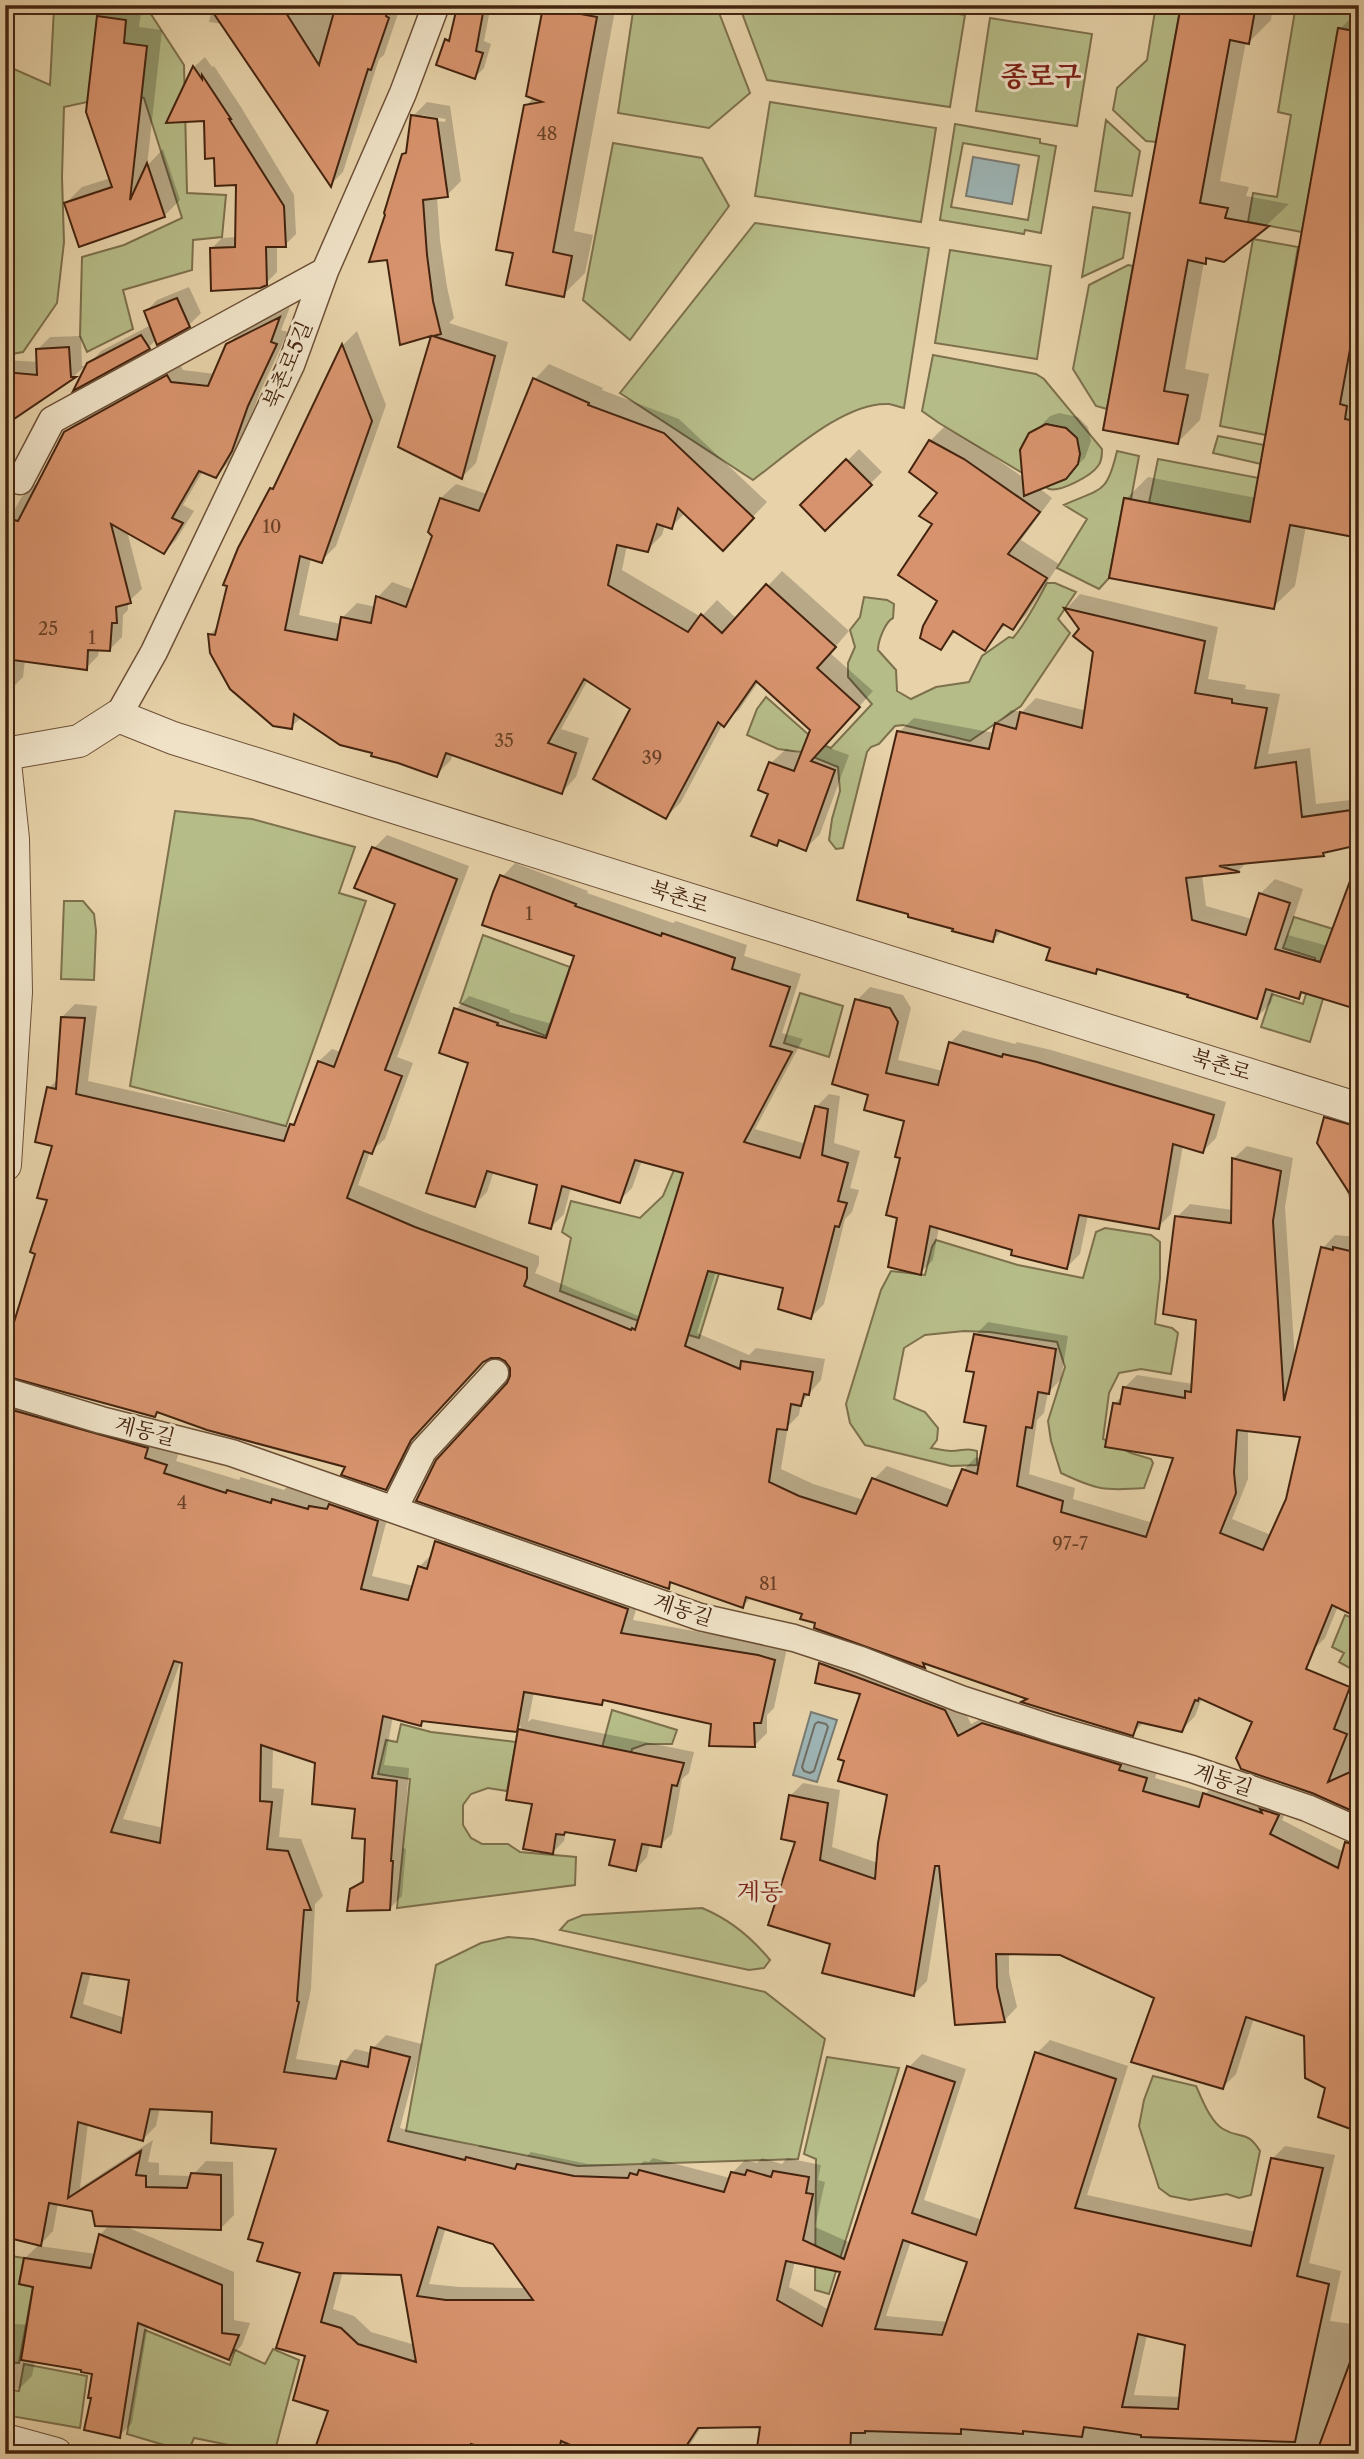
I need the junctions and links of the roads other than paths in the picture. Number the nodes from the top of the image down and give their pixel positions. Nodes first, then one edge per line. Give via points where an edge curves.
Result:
1 (436, 5) edge
2 (325, 271) junction
3 (13, 485) edge
4 (118, 716) junction
5 (5, 754) edge
6 (5, 762) edge
7 (1359, 1109) edge
8 (5, 1165) edge
9 (495, 1373) dead end
10 (5, 1391) edge
11 (394, 1509) junction
12 (1359, 1831) edge
13 (5, 2440) edge
14 (56, 2454) edge

1 - 2 street, 북촌로5길
2 - 3 street via 52,420
2 - 4 street, 북촌로5길 via 291,365 154,652
4 - 5 street via 79,741
4 - 7 street, 북촌로 via 173,738
6 - 8 street via 13,839 16,992
9 - 11 street via 423,1451
10 - 11 street, 계동길 via 232,1453
11 - 12 street, 계동길 via 700,1617 794,1638 974,1703 1192,1769
13 - 14 street

